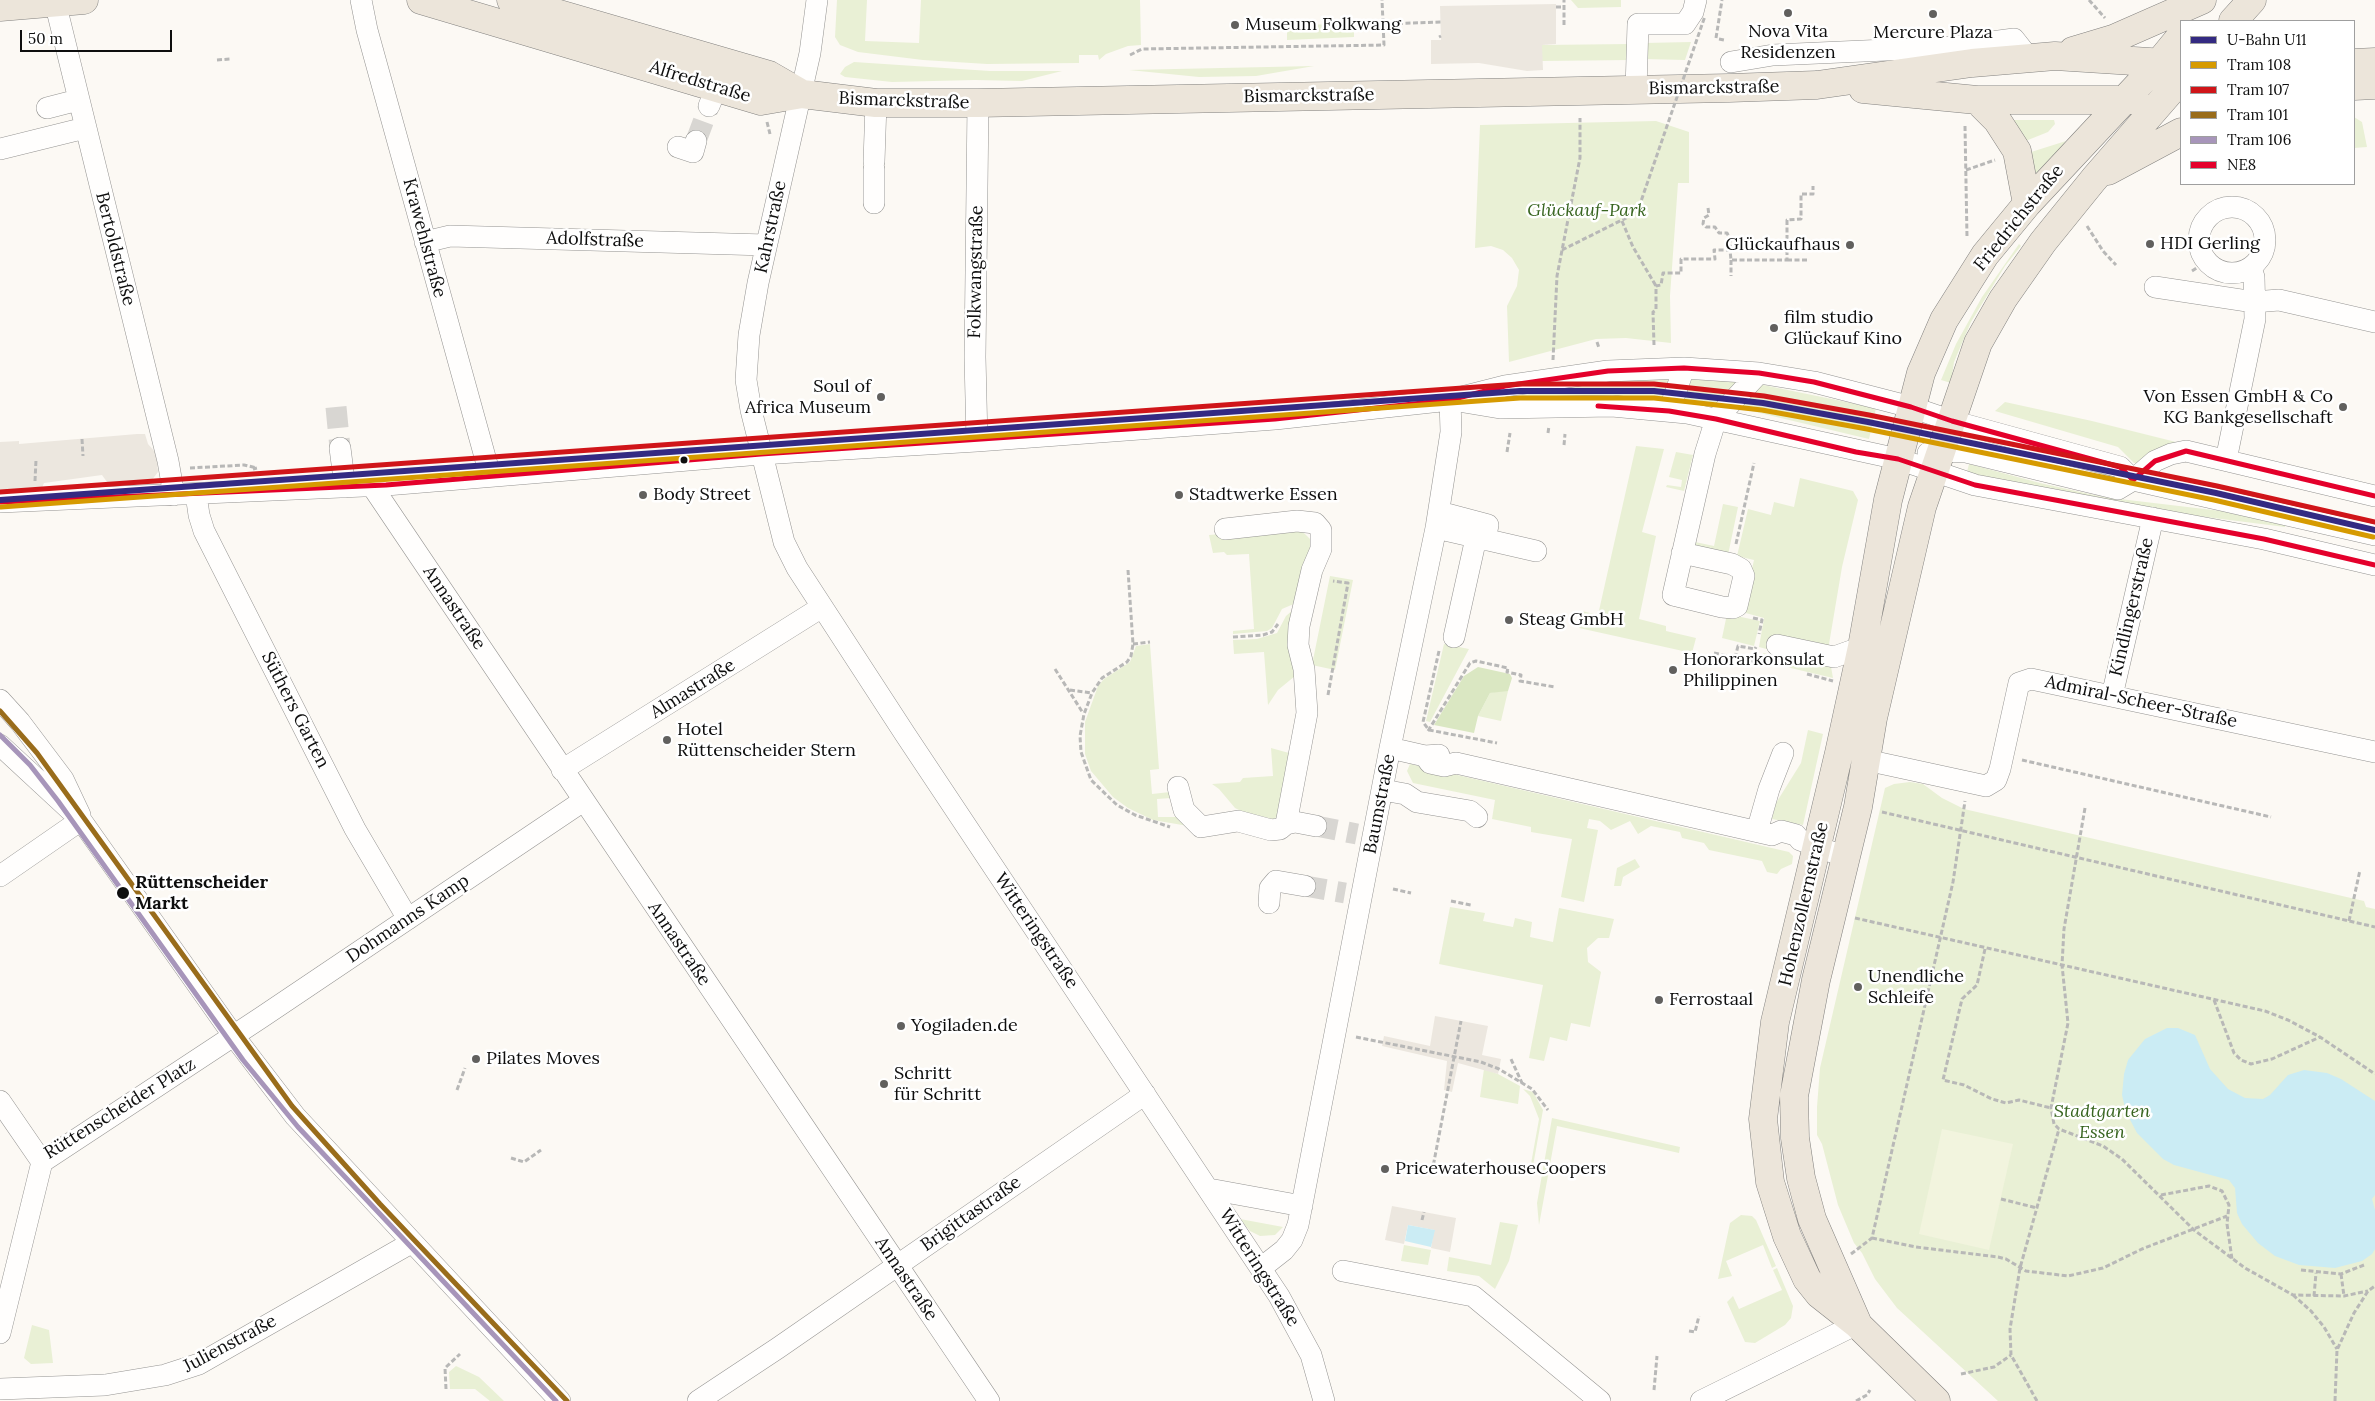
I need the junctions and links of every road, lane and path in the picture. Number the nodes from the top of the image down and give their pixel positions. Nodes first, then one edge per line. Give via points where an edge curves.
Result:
1 (84, 0) edge
2 (361, 0) edge
3 (421, 0) edge
4 (511, 0) edge
5 (817, 0) edge
6 (1382, 0) edge
7 (1564, 0) edge
8 (1722, 0) edge
9 (2089, 0) edge
10 (2202, 0) edge
11 (2211, 0) edge
12 (2252, 0) edge
13 (55, 2) junction
14 (0, 7) edge
15 (1556, 7) dead end
16 (1564, 7) junction
17 (1701, 8) edge
18 (2194, 20) edge
19 (2234, 20) edge
20 (2253, 20) edge
21 (1441, 22) dead end
22 (2108, 22) dead end
23 (1383, 24) junction
24 (1564, 25) dead end
25 (2180, 39) edge
26 (1724, 40) dead end
27 (1130, 55) dead end
28 (2042, 57) junction
29 (230, 59) dead end
30 (217, 60) dead end
31 (1731, 62) dead end
32 (2375, 62) edge
33 (2170, 64) edge
34 (2355, 64) edge
35 (2180, 81) edge
36 (1817, 85) junction
37 (2375, 85) edge
38 (2355, 86) edge
39 (1636, 90) junction
40 (802, 94) junction
41 (2172, 99) edge
42 (78, 100) junction
43 (1976, 100) junction
44 (2124, 100) junction
45 (876, 103) junction
46 (978, 103) junction
47 (47, 108) dead end
48 (1580, 118) dead end
49 (1965, 126) dead end
50 (85, 128) junction
51 (2180, 133) edge
52 (0, 149) edge
53 (2002, 157) dead end
54 (1966, 170) junction
55 (2094, 179) junction
56 (1812, 186) dead end
57 (874, 202) dead end
58 (2027, 204) junction
59 (1708, 208) dead end
60 (1622, 221) junction
61 (2085, 222) dead end
62 (1967, 237) dead end
63 (425, 242) junction
64 (766, 245) junction
65 (1561, 250) junction
66 (1730, 250) junction
67 (1730, 260) junction
68 (1787, 260) junction
69 (1808, 260) dead end
70 (2116, 265) dead end
71 (2251, 268) dead end
72 (1731, 276) dead end
73 (1656, 286) junction
74 (2155, 287) dead end
75 (2254, 302) junction
76 (2375, 322) edge
77 (1598, 342) dead end
78 (1654, 345) dead end
79 (1599, 348) dead end
80 (1684, 368) junction
81 (1760, 374) junction
82 (1553, 379) junction
83 (1961, 393) junction
84 (1450, 400) junction
85 (1669, 411) junction
86 (1931, 414) junction
87 (1716, 419) junction
88 (1510, 433) dead end
89 (1565, 434) dead end
90 (82, 439) dead end
91 (977, 441) junction
92 (1564, 445) dead end
93 (340, 448) tunnel mouth
94 (1507, 452) dead end
95 (761, 454) junction
96 (83, 456) dead end
97 (1921, 460) junction
98 (2226, 460) junction
99 (1754, 463) dead end
100 (189, 468) dead end
101 (245, 470) dead end
102 (490, 475) junction
103 (2134, 480) junction
104 (372, 486) junction
105 (345, 487) junction
106 (196, 494) junction
107 (174, 495) junction
108 (2375, 496) edge
109 (0, 502) edge
110 (2153, 518) junction
111 (1438, 520) junction
112 (1225, 529) dead end
113 (2375, 535) edge
114 (1481, 539) junction
115 (1536, 551) dead end
116 (1682, 553) junction
117 (1732, 564) junction
118 (2375, 565) edge
119 (1128, 570) dead end
120 (822, 607) junction
121 (1303, 607) junction
122 (1454, 637) dead end
123 (1233, 638) dead end
124 (1150, 642) dead end
125 (1134, 644) junction
126 (1777, 645) dead end
127 (1862, 647) junction
128 (1755, 649) dead end
129 (1714, 653) dead end
130 (1735, 658) junction
131 (1758, 663) dead end
132 (1055, 669) dead end
133 (1556, 687) dead end
134 (1070, 690) junction
135 (1092, 693) junction
136 (2112, 696) junction
137 (0, 700) edge
138 (1084, 714) junction
139 (1429, 730) junction
140 (1497, 742) dead end
141 (0, 745) edge
142 (1390, 748) junction
143 (2375, 752) edge
144 (1783, 753) dead end
145 (1421, 755) junction
146 (2002, 755) junction
147 (1866, 760) junction
148 (562, 770) junction
149 (1967, 783) junction
150 (1178, 787) dead end
151 (1383, 790) junction
152 (583, 801) junction
153 (1858, 807) junction
154 (2085, 808) dead end
155 (1479, 810) dead end
156 (2271, 817) dead end
157 (81, 820) junction
158 (1286, 824) junction
159 (1316, 826) tunnel mouth
160 (1201, 827) junction
161 (1961, 832) junction
162 (1765, 833) junction
163 (1809, 843) junction
164 (1845, 857) junction
165 (2077, 859) junction
166 (2360, 870) dead end
167 (0, 876) edge
168 (1305, 886) tunnel mouth
169 (1393, 889) dead end
170 (1412, 893) dead end
171 (1451, 901) dead end
172 (1269, 903) dead end
173 (1471, 905) dead end
174 (1852, 918) dead end
175 (408, 919) junction
176 (2350, 922) junction
177 (2375, 928) edge
178 (1939, 938) junction
179 (1985, 949) junction
180 (2062, 965) junction
181 (2214, 999) junction
182 (1462, 1021) dead end
183 (1335, 1032) junction
184 (233, 1035) junction
185 (2320, 1037) junction
186 (1454, 1058) junction
187 (1511, 1059) dead end
188 (464, 1068) dead end
189 (2375, 1074) edge
190 (1522, 1084) junction
191 (457, 1090) dead end
192 (1145, 1094) junction
193 (0, 1101) edge
194 (2051, 1108) junction
195 (1548, 1110) dead end
196 (2059, 1129) junction
197 (541, 1150) dead end
198 (511, 1158) dead end
199 (42, 1162) junction
200 (1432, 1172) dead end
201 (1209, 1189) junction
202 (2160, 1196) junction
203 (2001, 1199) dead end
204 (1302, 1206) junction
205 (2037, 1208) junction
206 (1424, 1212) dead end
207 (2227, 1216) junction
208 (1422, 1220) dead end
209 (2194, 1230) junction
210 (1872, 1238) junction
211 (411, 1242) junction
212 (1844, 1258) dead end
213 (2232, 1260) junction
214 (897, 1266) junction
215 (2364, 1266) dead end
216 (1261, 1268) junction
217 (2020, 1268) junction
218 (1343, 1270) dead end
219 (2301, 1270) dead end
220 (2316, 1273) junction
221 (2341, 1274) junction
222 (2375, 1286) edge
223 (2368, 1291) junction
224 (2293, 1295) junction
225 (2314, 1296) junction
226 (2344, 1296) junction
227 (1699, 1316) dead end
228 (1857, 1324) junction
229 (1689, 1332) dead end
230 (0, 1333) edge
231 (2337, 1350) junction
232 (460, 1354) dead end
233 (2010, 1355) junction
234 (1657, 1356) dead end
235 (1960, 1374) dead end
236 (0, 1389) edge
237 (446, 1389) dead end
238 (1654, 1390) dead end
239 (1870, 1390) dead end
240 (560, 1401) edge
241 (698, 1401) edge
242 (988, 1401) edge
243 (1324, 1401) edge
244 (1600, 1401) edge
245 (1701, 1401) edge
246 (1856, 1401) edge
247 (1936, 1401) edge
248 (2037, 1401) edge
249 (2335, 1401) edge

1 - 13 main road
2 - 63 street, Krawehlstraße
3 - 40 main road, Alfredstraße via 713,96 761,101
4 - 40 main road, Alfredstraße via 769,75
5 - 40 street, Kahrstraße
6 - 23 path
7 - 16 path
8 - 26 path via 1717,39
9 - 22 path
10 - 28 main road via 2113,40
11 - 18 main road
12 - 19 main road
12 - 20 main road
13 - 14 main road
13 - 42 street, Bertoldstraße
15 - 16 path
16 - 24 path
17 - 39 street via 1693,12 1685,24 1638,24
17 - 60 path, bridge via 1639,207 1637,212
21 - 23 path
23 - 27 path via 1384,45 1142,49
25 - 33 main road, Friedrichstraße
28 - 31 street, Bismarckstraße via 2014,39 1954,47 1773,55
28 - 33 main road, Bismarckstraße
28 - 36 main road, Bismarckstraße via 1972,63
29 - 30 path
32 - 34 main road
33 - 44 main road, Friedrichstraße
35 - 41 main road, Friedrichstraße
36 - 39 main road, Bismarckstraße
36 - 43 main road, Bismarckstraße
37 - 38 main road
39 - 46 main road, Bismarckstraße
40 - 45 main road, Bismarckstraße
40 - 64 street, Kahrstraße
41 - 44 main road, Bismarckstraße
41 - 55 main road, Friedrichstraße
42 - 47 street
42 - 50 street, Bertoldstraße
43 - 44 main road, Bismarckstraße
43 - 58 main road via 1997,120 2017,151
44 - 58 main road, Friedrichstraße
45 - 46 main road, Bismarckstraße
45 - 57 street
46 - 91 street, Folkwangstraße
48 - 65 path via 1580,158
49 - 54 path
50 - 52 street
50 - 107 street, Bertoldstraße
51 - 55 main road
53 - 54 path
54 - 62 path
55 - 83 main road, Friedrichstraße via 2043,242 2003,299 1978,343
56 - 68 path via 1813,194 1801,194 1802,219 1787,220
58 - 86 main road, Friedrichstraße via 1985,255 1944,320 1921,373
59 - 66 path via 1709,215 1704,218 1704,224 1715,227 1719,233 1727,233
60 - 65 path
60 - 73 path
61 - 70 path via 2103,252
63 - 64 street, Adolfstraße via 450,236
63 - 102 street, Krawehlstraße
64 - 95 street, Kahrstraße via 749,334 746,380
65 - 82 path via 1556,288
66 - 67 path
66 - 73 path via 1714,250 1715,259 1681,259 1681,272 1663,273 1661,285
67 - 68 path
67 - 72 path
68 - 69 path
71 - 75 street
73 - 78 path
74 - 75 street
75 - 76 street via 2279,300
75 - 98 street via 2254,327
77 - 79 path
80 - 81 street
80 - 82 street via 1608,371
80 - 85 street
81 - 86 street via 1814,382
81 - 87 street
82 - 84 street via 1500,387
83 - 86 main road, Friedrichstraße
83 - 103 street via 1977,416 2120,458 2126,462
84 - 85 street via 1500,408 1612,406
84 - 91 street via 1274,419
84 - 111 street, Baumstraße via 1451,432
85 - 87 street
86 - 97 main road, Friedrichstraße
86 - 97 main road, Friedrichstraße
86 - 103 street via 2120,467
87 - 97 street via 1856,452
87 - 116 street via 1704,454
88 - 94 path
89 - 92 path
90 - 96 path
91 - 95 street
93 - 105 street
95 - 102 street
95 - 120 street, Witteringstraße via 784,542
97 - 103 street via 1966,452 2118,489
97 - 110 street via 1975,485
97 - 127 main road, Hohenzollernstraße via 1888,500
97 - 147 main road, Hohenzollernstraße via 1919,517
98 - 103 street via 2179,452 2155,461
98 - 108 street
99 - 117 path
100 - 101 path via 244,465 257,468
102 - 104 street
103 - 113 street
104 - 105 street
104 - 148 street, Annastraße
105 - 106 street
106 - 107 street
106 - 175 street, Süthers Garten via 198,515 208,539 355,829
107 - 109 street
110 - 118 street
110 - 136 street, Kindlingerstraße
111 - 114 street via 1488,525
111 - 142 street, Baumstraße
112 - 121 street via 1297,521 1315,523 1321,530 1322,548 1312,570
114 - 115 street
114 - 122 street
116 - 117 street
116 - 117 street via 1673,595 1733,608 1739,601 1744,576 1741,569
119 - 125 path
120 - 148 street, Almastraße
120 - 192 street, Witteringstraße
121 - 123 path via 1290,607 1272,632
121 - 158 street via 1298,645 1304,669 1307,713
124 - 125 path
125 - 135 path via 1127,662 1102,678
126 - 127 street via 1834,657
127 - 163 main road, Hohenzollernstraße
128 - 130 path via 1738,646
129 - 130 path
130 - 131 path
132 - 134 path
133 - 139 path via 1520,681 1521,675 1508,672 1508,668 1476,661 1470,663
134 - 135 path
134 - 138 path
135 - 138 path
136 - 143 street, Admiral-Scheer-Straße
136 - 146 street, Admiral-Scheer-Straße via 2031,679 2019,683
137 - 157 street via 63,779
138 - 160 path via 1081,752 1085,767 1099,789 1117,805 1152,822 1186,829
139 - 140 path
139 - 145 path
141 - 157 street
142 - 145 street
142 - 151 street, Baumstraße
144 - 162 street
145 - 162 street via 1448,756 1456,763
146 - 149 street, Admiral-Scheer-Straße via 1996,780 1986,786
146 - 156 path
147 - 149 street, Admiral-Scheer-Straße
147 - 153 main road, Hohenzollernstraße
148 - 152 street, Annastraße
149 - 161 path
150 - 160 street via 1184,810
151 - 155 street via 1405,794 1419,792
151 - 183 street, Baumstraße via 1365,836 1353,895
152 - 175 street, Dohmanns Kamp
152 - 214 street, Annastraße
153 - 161 path
153 - 164 main road, Hohenzollernstraße
154 - 165 path
157 - 167 street
157 - 184 street
158 - 159 street via 1295,822
158 - 160 street via 1271,830 1238,821
161 - 165 path
161 - 178 path
162 - 163 street via 1781,831
163 - 164 street
163 - 228 main road, Hohenzollernstraße via 1775,1022 1765,1088 1764,1138 1776,1204 1803,1271 1818,1294
164 - 228 main road, Hohenzollernstraße via 1800,1060 1794,1096 1794,1138 1812,1219
165 - 176 path
165 - 180 path via 2066,915
166 - 176 path
168 - 172 street via 1276,881 1270,888
169 - 170 path
171 - 173 path
174 - 178 path
175 - 184 street, Dohmanns Kamp
176 - 177 path
178 - 179 path
178 - 210 path
179 - 180 path
179 - 194 path via 1977,985 1962,999 1943,1080 1964,1085 2006,1103 2019,1100
180 - 181 path
180 - 194 path via 2068,1023
181 - 185 path via 2265,1011
181 - 185 path via 2234,1053 2251,1064 2272,1059
182 - 186 path
183 - 186 path
183 - 204 street, Baumstraße
184 - 199 street, Rüttenscheider Platz
184 - 211 street via 295,1116
185 - 189 path
186 - 190 path via 1481,1062
186 - 200 path
187 - 190 path
188 - 191 path
190 - 195 path via 1532,1090
192 - 201 street, Witteringstraße
192 - 214 street, Brigittastraße
193 - 199 street, Rüttenscheider Platz
194 - 196 path via 2051,1117
196 - 202 path via 2103,1146 2122,1159
196 - 205 path
197 - 198 path via 524,1162
199 - 230 street
201 - 204 street
201 - 216 street, Witteringstraße
202 - 207 path via 2214,1187 2228,1199
202 - 209 path
203 - 205 path
204 - 216 street, Baumstraße via 1292,1240
205 - 217 path
206 - 208 path
207 - 209 path
207 - 213 path
209 - 213 path
209 - 217 path via 2142,1249 2103,1268 2078,1275 2060,1276
210 - 212 path
210 - 217 path via 1916,1247 1998,1256
211 - 236 street, Julienstraße via 199,1364 165,1375 105,1385
211 - 240 street
213 - 224 path
214 - 241 street, Brigittastraße
214 - 242 street, Annastraße
215 - 221 path
216 - 243 street, Witteringstraße via 1301,1334
217 - 233 path via 2010,1329
218 - 244 street via 1473,1296
219 - 220 path
220 - 221 path
220 - 225 path
221 - 226 path
222 - 223 path
223 - 226 path
223 - 231 path
224 - 225 path
224 - 231 path via 2324,1327
225 - 226 path
227 - 229 path via 1695,1332
228 - 245 street
228 - 247 main road, Hohenzollernstraße
231 - 249 path
232 - 237 path via 445,1368
233 - 235 path via 1994,1366
233 - 248 path
234 - 238 path
239 - 246 path

